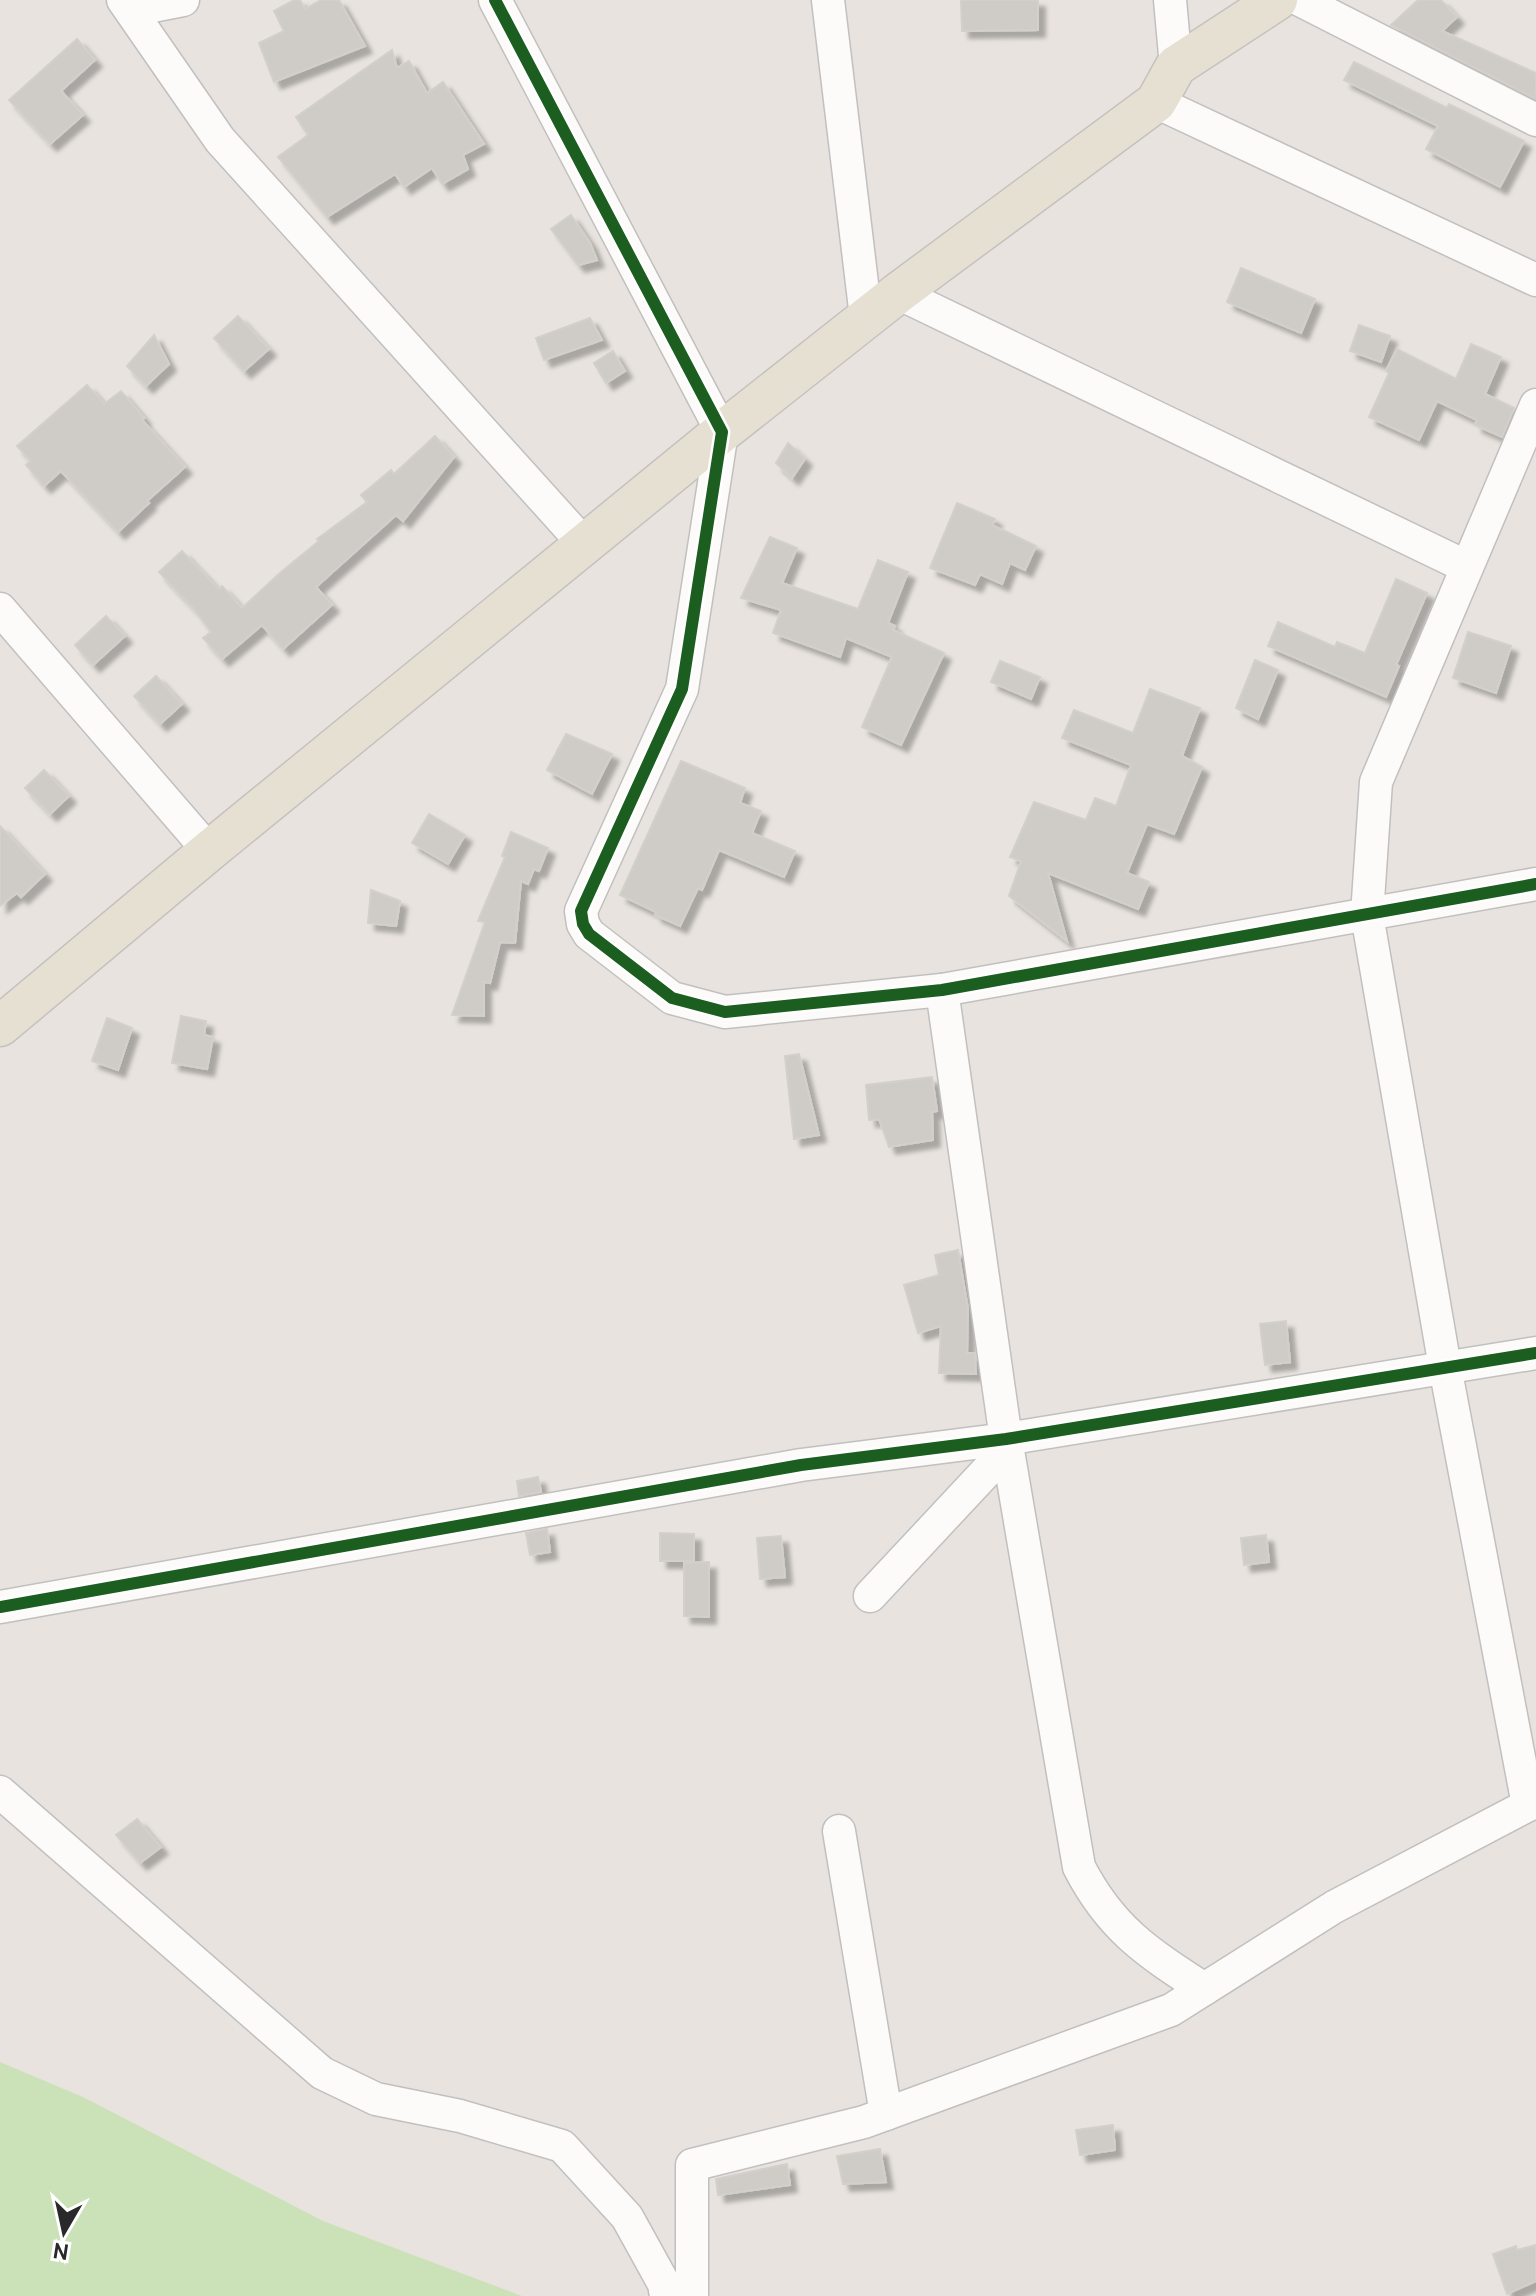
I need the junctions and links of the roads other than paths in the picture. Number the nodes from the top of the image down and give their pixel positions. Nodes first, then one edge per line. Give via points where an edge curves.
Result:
1 (183, 0) edge
2 (495, 0) edge
3 (828, 0) edge
4 (1170, 0) edge
5 (1277, 0) edge
6 (1300, 0) edge
7 (128, 5) edge
8 (1176, 66) junction
9 (1156, 102) junction
10 (1536, 120) edge
11 (1536, 280) edge
12 (898, 293) junction
13 (866, 317) junction
14 (1536, 405) edge
15 (722, 432) junction
16 (585, 545) junction
17 (1467, 567) junction
18 (0, 609) edge
19 (209, 851) junction
20 (1536, 884) edge
21 (1367, 915) junction
22 (942, 990) junction
23 (0, 1026) edge
24 (1536, 1353) edge
25 (1445, 1367) junction
26 (1006, 1439) junction
27 (870, 1596) dead end
28 (0, 1607) edge
29 (0, 1792) edge
30 (1532, 1803) edge
31 (839, 1831) dead end
32 (1204, 1989) junction
33 (886, 2114) junction
34 (666, 2296) edge
35 (692, 2296) edge

1 - 7 street
2 - 15 street
3 - 13 street
4 - 8 street
5 - 8 main road
6 - 10 street
7 - 16 street via 220,140
8 - 9 main road
9 - 11 street
9 - 12 main road
12 - 13 main road
12 - 17 street
13 - 15 main road
14 - 17 street
15 - 16 main road
15 - 22 street via 682,689 581,911 583,924 672,998 725,1012
16 - 19 main road
17 - 21 street via 1376,782
18 - 19 street
19 - 23 main road
20 - 21 street
21 - 22 street
21 - 25 street
22 - 26 street
24 - 25 street
25 - 26 street
25 - 30 street
26 - 27 street via 998,1459
26 - 28 street via 801,1465
26 - 32 street via 1079,1867 1113,1921
29 - 34 street via 322,2073 376,2099 460,2116 562,2146 627,2217
30 - 32 street via 1334,1907
31 - 33 street
32 - 33 street via 1171,2010
33 - 35 street via 692,2165

